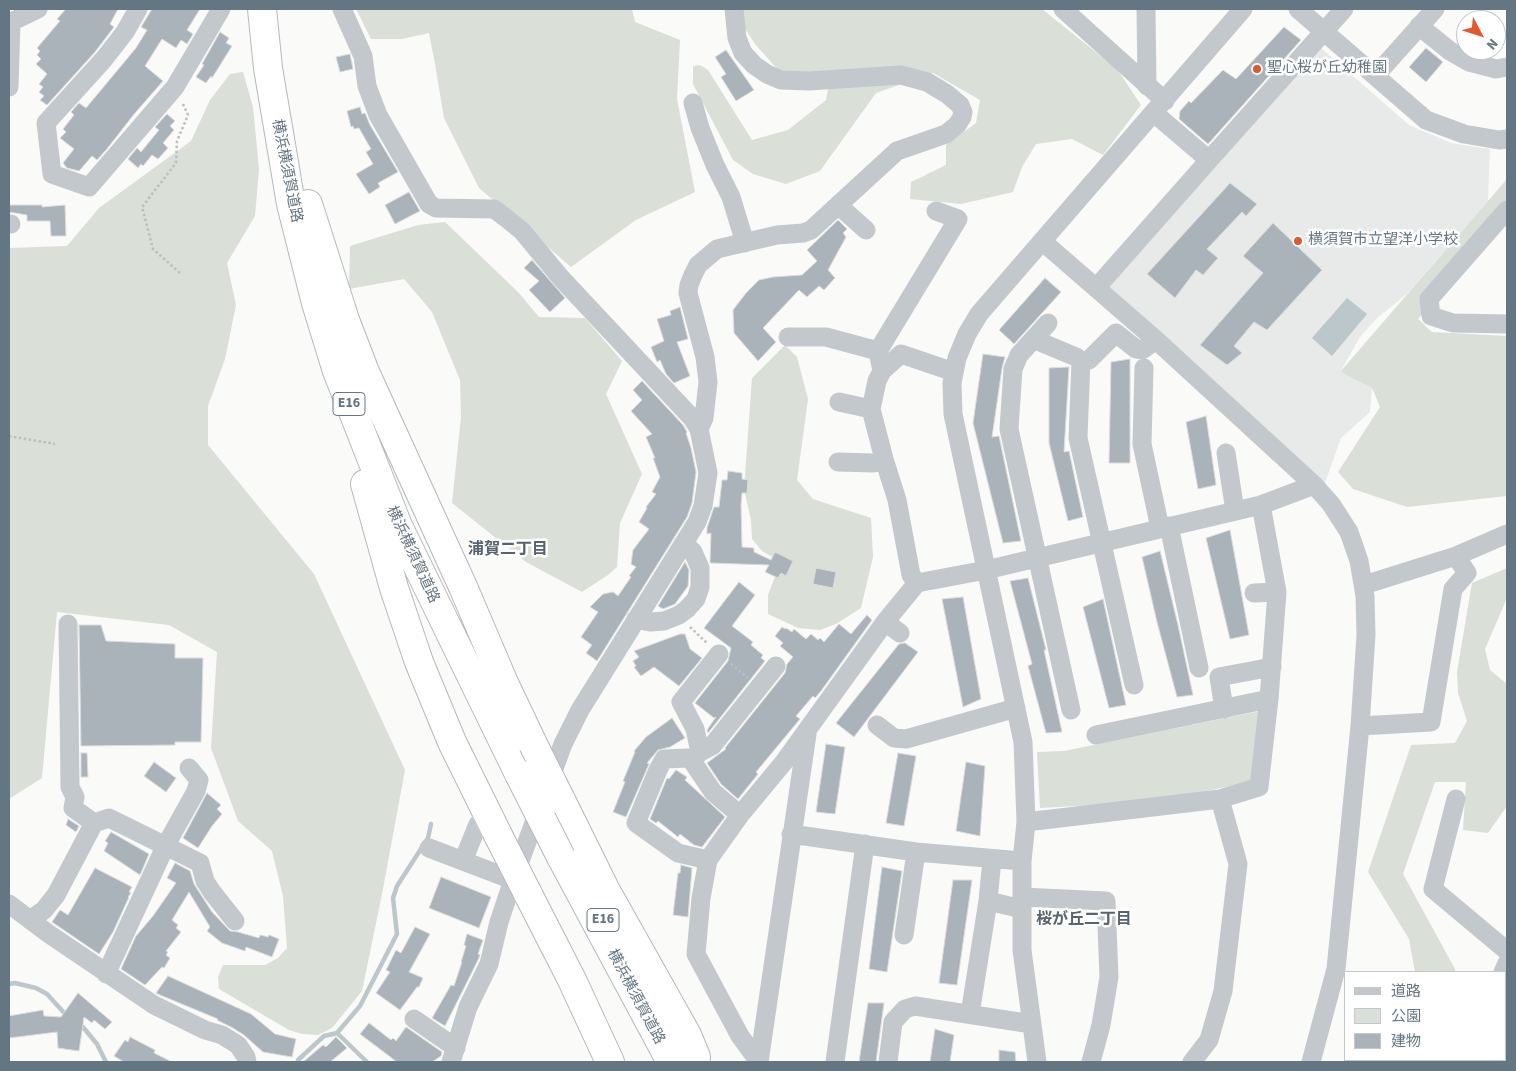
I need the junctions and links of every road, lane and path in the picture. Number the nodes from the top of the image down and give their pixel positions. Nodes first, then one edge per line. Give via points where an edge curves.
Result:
1 (38, 9) edge
2 (138, 9) edge
3 (221, 9) edge
4 (262, 9) edge
5 (273, 9) edge
6 (342, 9) edge
7 (734, 9) edge
8 (1063, 9) edge
9 (1146, 9) edge
10 (1243, 9) edge
11 (1298, 9) edge
12 (1344, 9) edge
13 (1435, 9) edge
14 (1419, 26) junction
15 (1324, 31) junction
16 (1507, 67) edge
17 (274, 74) junction
18 (1375, 76) junction
19 (1147, 86) junction
20 (9, 87) edge
21 (175, 87) junction
22 (693, 103) dead end
23 (1159, 107) junction
24 (1507, 139) edge
25 (1209, 160) junction
26 (838, 205) junction
27 (1507, 210) edge
28 (936, 211) dead end
29 (866, 230) dead end
30 (1042, 241) junction
31 (745, 243) junction
32 (180, 273) dead end
33 (1096, 288) junction
34 (1048, 323) dead end
35 (1507, 324) edge
36 (788, 337) dead end
37 (1033, 340) junction
38 (1156, 340) junction
39 (878, 351) junction
40 (1081, 361) junction
41 (1144, 368) dead end
42 (882, 371) junction
43 (954, 372) junction
44 (840, 402) dead end
45 (871, 409) junction
46 (699, 429) junction
47 (9, 436) edge
48 (55, 444) dead end
49 (1226, 453) dead end
50 (884, 459) junction
51 (838, 462) dead end
52 (1314, 485) junction
53 (1261, 505) junction
54 (1234, 511) junction
55 (1165, 527) junction
56 (1507, 534) edge
57 (1102, 542) junction
58 (684, 543) junction
59 (1456, 556) junction
60 (1038, 557) junction
61 (986, 570) junction
62 (917, 583) junction
63 (1364, 585) junction
64 (1277, 592) junction
65 (1254, 593) dead end
66 (636, 620) junction
67 (885, 622) junction
68 (68, 624) dead end
69 (900, 633) dead end
70 (719, 654) dead end
71 (776, 666) dead end
72 (1272, 667) junction
73 (1199, 668) dead end
74 (1134, 685) dead end
75 (1269, 699) junction
76 (1016, 708) junction
77 (1224, 709) junction
78 (1071, 710) dead end
79 (877, 724) dead end
80 (1360, 726) junction
81 (808, 728) junction
82 (1096, 735) dead end
83 (696, 756) junction
84 (526, 761) junction
85 (189, 768) dead end
86 (1220, 799) junction
87 (1456, 800) dead end
88 (740, 815) junction
89 (1026, 822) junction
90 (94, 823) junction
91 (489, 830) junction
92 (791, 834) junction
93 (865, 844) junction
94 (166, 845) junction
95 (429, 848) dead end
96 (916, 852) junction
97 (992, 859) junction
98 (708, 860) junction
99 (463, 861) junction
100 (1022, 861) junction
101 (520, 886) junction
102 (988, 901) junction
103 (1022, 903) junction
104 (9, 904) edge
105 (30, 920) junction
106 (235, 921) dead end
107 (904, 935) dead end
108 (1507, 951) edge
109 (106, 974) junction
110 (970, 1014) junction
111 (414, 1020) dead end
112 (1032, 1024) junction
113 (453, 1055) edge
114 (682, 1060) edge
115 (246, 1062) edge
116 (610, 1062) edge
117 (759, 1062) edge
118 (835, 1062) edge
119 (888, 1062) edge
120 (1037, 1062) edge
121 (1091, 1062) edge
122 (1192, 1062) edge
123 (1311, 1062) edge

1 - 20 street via 11,22
2 - 21 street via 104,59 46,123 52,174 89,187
3 - 21 street
4 - 17 highway, 横浜横須賀道路 / E16
5 - 17 highway, 横浜横須賀道路 / E16
6 - 46 street via 363,56 367,86 378,115 429,204 436,208 494,209 522,231
7 - 26 street via 737,38 743,53 754,65 781,80 901,75 927,82 960,105 963,112 957,125 946,134 897,151
8 - 19 street
9 - 19 street
10 - 23 street
11 - 15 street
12 - 15 street
13 - 14 street
14 - 16 street via 1450,51 1470,62 1496,69
14 - 18 street
15 - 18 street
15 - 25 street
17 - 84 highway, 横浜横須賀道路 / E16 via 306,220 344,351 418,539 486,687
17 - 91 highway via 276,155 288,229 318,340 419,662
18 - 24 street via 1426,120 1464,134
19 - 23 street
21 - 32 path via 188,115 177,140 176,163 142,207 154,249
22 - 31 street via 703,137 732,197
23 - 25 street
23 - 30 street
25 - 33 street
26 - 29 street
26 - 31 street via 811,230
27 - 35 street via 1430,299 1431,316 1453,323
28 - 39 street via 958,219
30 - 33 street
30 - 43 street via 979,314 967,334
31 - 46 street via 717,249 698,266 689,285 688,293 708,382 704,418
33 - 38 street
34 - 37 street
36 - 39 street via 826,337
37 - 40 street
37 - 60 street via 1013,369 1009,429
38 - 40 street via 1142,350 1136,349 1116,333 1089,360
38 - 52 street
39 - 42 street
40 - 57 street via 1078,438
41 - 55 street via 1142,444
42 - 43 street via 901,354
42 - 45 street
43 - 61 street via 953,414
44 - 45 street
45 - 50 street
46 - 58 street via 708,473 707,490 697,522
47 - 48 path
49 - 54 street
50 - 51 street via 874,463
50 - 62 street via 897,500 911,575
52 - 53 street
52 - 63 street via 1349,532 1360,561
53 - 54 street
53 - 64 street
54 - 55 street
55 - 57 street
55 - 73 street
56 - 59 street
57 - 60 street
57 - 74 street
58 - 66 street
58 - 66 street via 693,552 700,568 696,599 679,615 664,621
59 - 63 street
59 - 80 street via 1467,573 1453,589 1431,722
60 - 61 street
60 - 78 street
61 - 62 street
61 - 76 street
62 - 67 street
63 - 80 street via 1366,635
64 - 65 street
64 - 72 street
66 - 101 street via 580,710 563,744
67 - 69 street
67 - 81 street
68 - 90 street via 70,787 75,797 73,808
70 - 83 street via 681,702 694,729
71 - 83 street via 712,746
72 - 75 street
72 - 77 street via 1219,677
75 - 77 street
75 - 86 street via 1260,787
76 - 79 street via 906,739 894,738
76 - 89 street via 1023,742
77 - 82 street
80 - 123 street via 1336,970
81 - 88 street
81 - 92 street
83 - 88 street via 714,792
83 - 98 street via 664,758 636,823 678,853
84 - 114 highway, 横浜横須賀道路 / E16 via 564,853
84 - 114 highway, bridge via 561,800 614,905 687,1035
85 - 94 street via 199,780 196,791
86 - 89 street
86 - 122 street via 1238,864 1223,990 1209,1040
87 - 108 street via 1433,889
88 - 98 street
89 - 100 street
90 - 94 street via 109,818
90 - 105 street via 56,895
91 - 99 street
91 - 101 highway, bridge
92 - 93 street
92 - 117 street
93 - 96 street
93 - 118 street
94 - 106 street via 200,863 205,881
94 - 109 street
95 - 99 street
96 - 97 street
96 - 107 street
97 - 100 street
97 - 102 street
98 - 117 street via 696,954 740,1036
99 - 101 street
100 - 103 street
101 - 113 street via 499,922 489,964 468,1006
101 - 116 highway via 572,980
102 - 103 street
102 - 110 street
103 - 112 street via 1022,950
103 - 121 street via 1106,902 1110,977
104 - 105 street
105 - 109 street
109 - 115 street via 154,1005 238,1044
110 - 112 street
110 - 119 street via 915,1006 905,1009 893,1022
111 - 113 street
112 - 120 street

